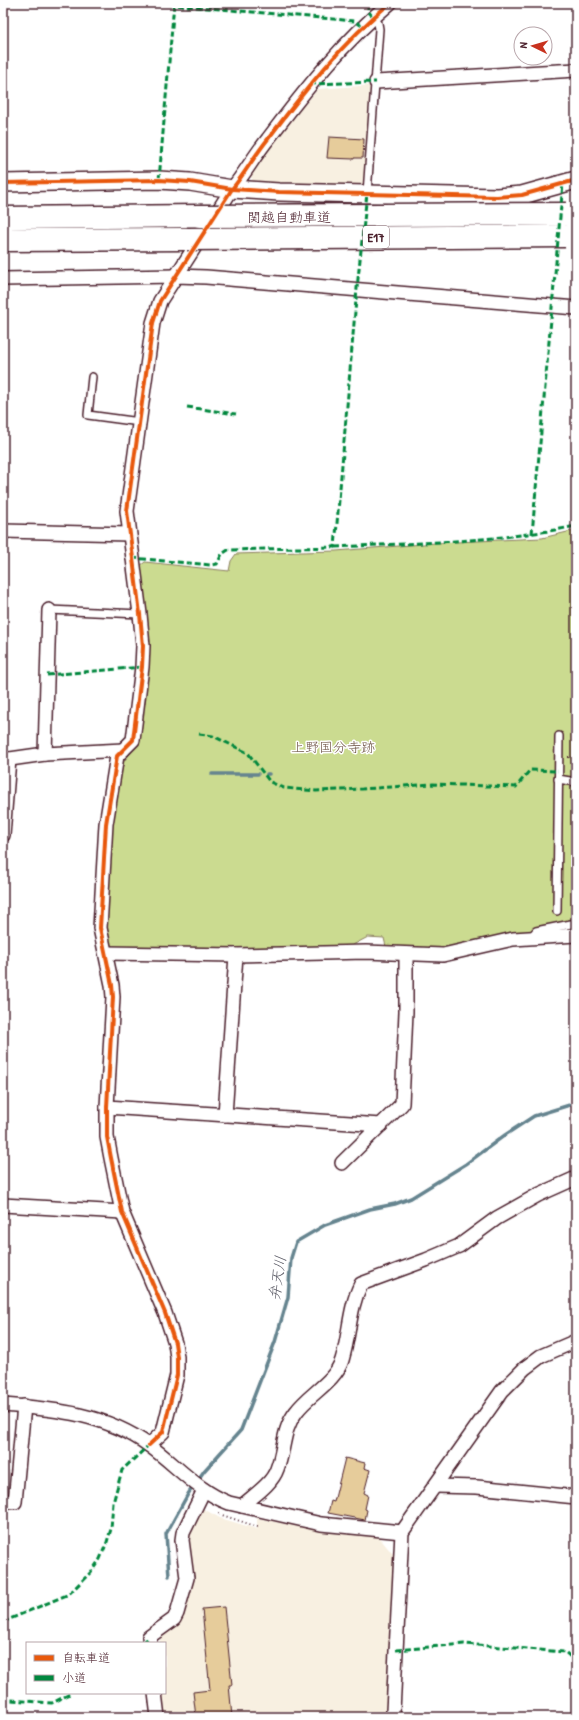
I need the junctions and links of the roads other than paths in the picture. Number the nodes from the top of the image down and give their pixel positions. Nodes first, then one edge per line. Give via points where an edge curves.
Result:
1 (390, 3) edge
2 (373, 17) junction
3 (576, 70) edge
4 (376, 82) junction
5 (576, 180) edge
6 (3, 183) edge
7 (232, 189) junction
8 (367, 193) junction
9 (571, 214) edge
10 (3, 218) edge
11 (570, 236) edge
12 (3, 240) edge
13 (176, 276) junction
14 (3, 279) edge
15 (576, 308) edge
16 (92, 377) dead end
17 (140, 422) junction
18 (3, 531) edge
19 (129, 534) junction
20 (50, 610) joint
21 (140, 614) junction
22 (559, 736) dead end
23 (123, 750) junction
24 (45, 754) junction
25 (6, 760) edge
26 (558, 779) junction
27 (576, 782) edge
28 (3, 835) edge
29 (557, 911) dead end
30 (576, 923) edge
31 (576, 935) edge
32 (531, 938) junction
33 (106, 952) junction
34 (406, 954) junction
35 (236, 955) junction
36 (107, 1107) junction
37 (225, 1115) junction
38 (381, 1124) junction
39 (342, 1163) dead end
40 (576, 1178) edge
41 (3, 1205) edge
42 (122, 1212) junction
43 (576, 1342) edge
44 (3, 1405) edge
45 (24, 1406) junction
46 (149, 1445) junction
47 (436, 1486) junction
48 (201, 1488) junction
49 (576, 1497) edge
50 (3, 1501) edge
51 (242, 1506) junction
52 (402, 1532) junction
53 (150, 1642) edge
54 (155, 1694) edge
55 (158, 1717) edge
56 (394, 1717) edge

1 - 2 street
2 - 4 lane via 379,29
2 - 7 street via 310,84
3 - 4 street
4 - 8 lane
5 - 8 street via 522,195 497,197
6 - 7 street via 159,180
7 - 8 street
7 - 13 street
9 - 10 highway, 関越自動車道 / E17, bridge
11 - 12 highway, 関越自動車道 / E17, bridge
13 - 14 street
13 - 15 street via 356,288
13 - 17 street via 160,301 155,315
16 - 17 lane via 88,415
17 - 19 street via 128,499
18 - 19 street
19 - 21 street
20 - 21 lane
20 - 24 street
21 - 23 street via 143,658 133,740
22 - 26 lane
23 - 24 street
23 - 33 street via 117,756 106,824 100,928
24 - 25 street
25 - 28 street
26 - 27 lane
26 - 29 lane
30 - 32 lane via 536,931
31 - 32 street
32 - 34 street via 502,941 453,954
33 - 35 street
33 - 36 street via 113,997
34 - 35 street via 344,952
34 - 38 street via 402,1104
35 - 37 street
36 - 37 street
36 - 42 street via 107,1137
37 - 38 street
38 - 39 street
40 - 51 street via 504,1214 459,1246 361,1284 355,1295 342,1360 337,1370 288,1422 277,1470 272,1479
41 - 42 street
42 - 46 street via 166,1313 177,1357 177,1375 163,1432
43 - 47 street via 541,1356 502,1391
44 - 45 street
45 - 46 street via 88,1416 111,1424
45 - 50 street via 15,1502
46 - 48 street
47 - 49 street via 476,1487
47 - 52 street
48 - 51 street via 217,1499
48 - 53 street via 183,1533 187,1578 177,1613 149,1637
51 - 52 street via 321,1524
52 - 56 street via 392,1711
54 - 55 street

